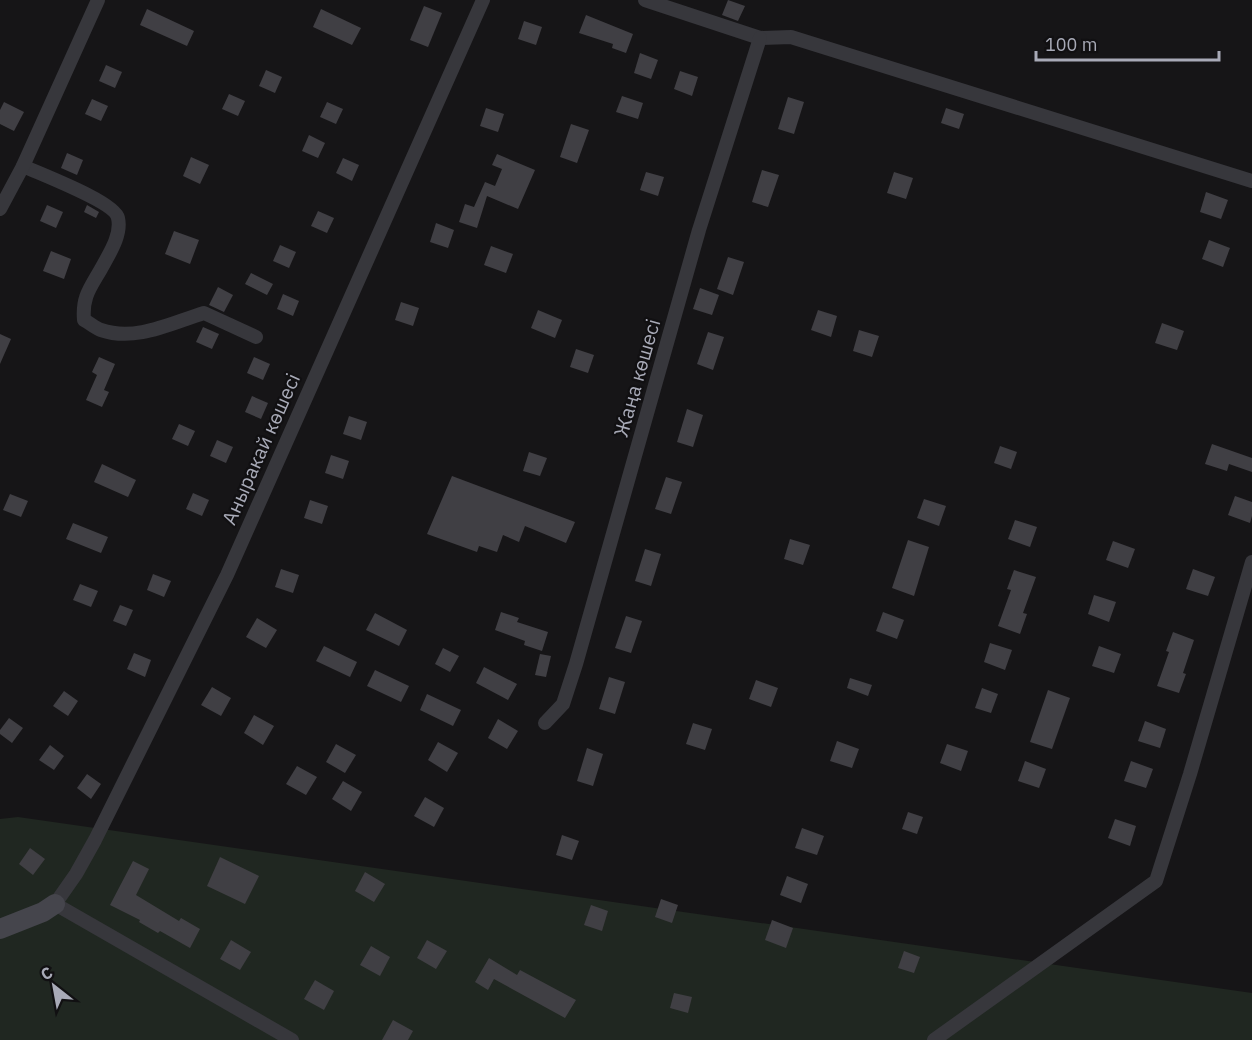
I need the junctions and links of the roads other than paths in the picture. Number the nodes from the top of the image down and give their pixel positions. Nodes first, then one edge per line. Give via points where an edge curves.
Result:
1 (98, 0) edge
2 (483, 0) edge
3 (645, 0) edge
4 (760, 38) junction
5 (23, 166) junction
6 (1252, 181) edge
7 (0, 209) edge
8 (256, 337) dead end
9 (1252, 562) edge
10 (545, 723) dead end
11 (55, 904) junction
12 (0, 928) edge
13 (292, 1040) edge
14 (934, 1040) edge

1 - 5 street
2 - 11 street, Аныракай көшесі via 227,575 95,840
3 - 4 street
4 - 6 street via 791,37
4 - 10 street, Жаңа көшесі via 699,230 576,664 563,704
5 - 7 street
5 - 8 street via 106,203 118,214 120,226 113,247 83,304 84,320 101,330 131,334 204,313
9 - 14 street via 1156,880
11 - 12 street
11 - 13 street

